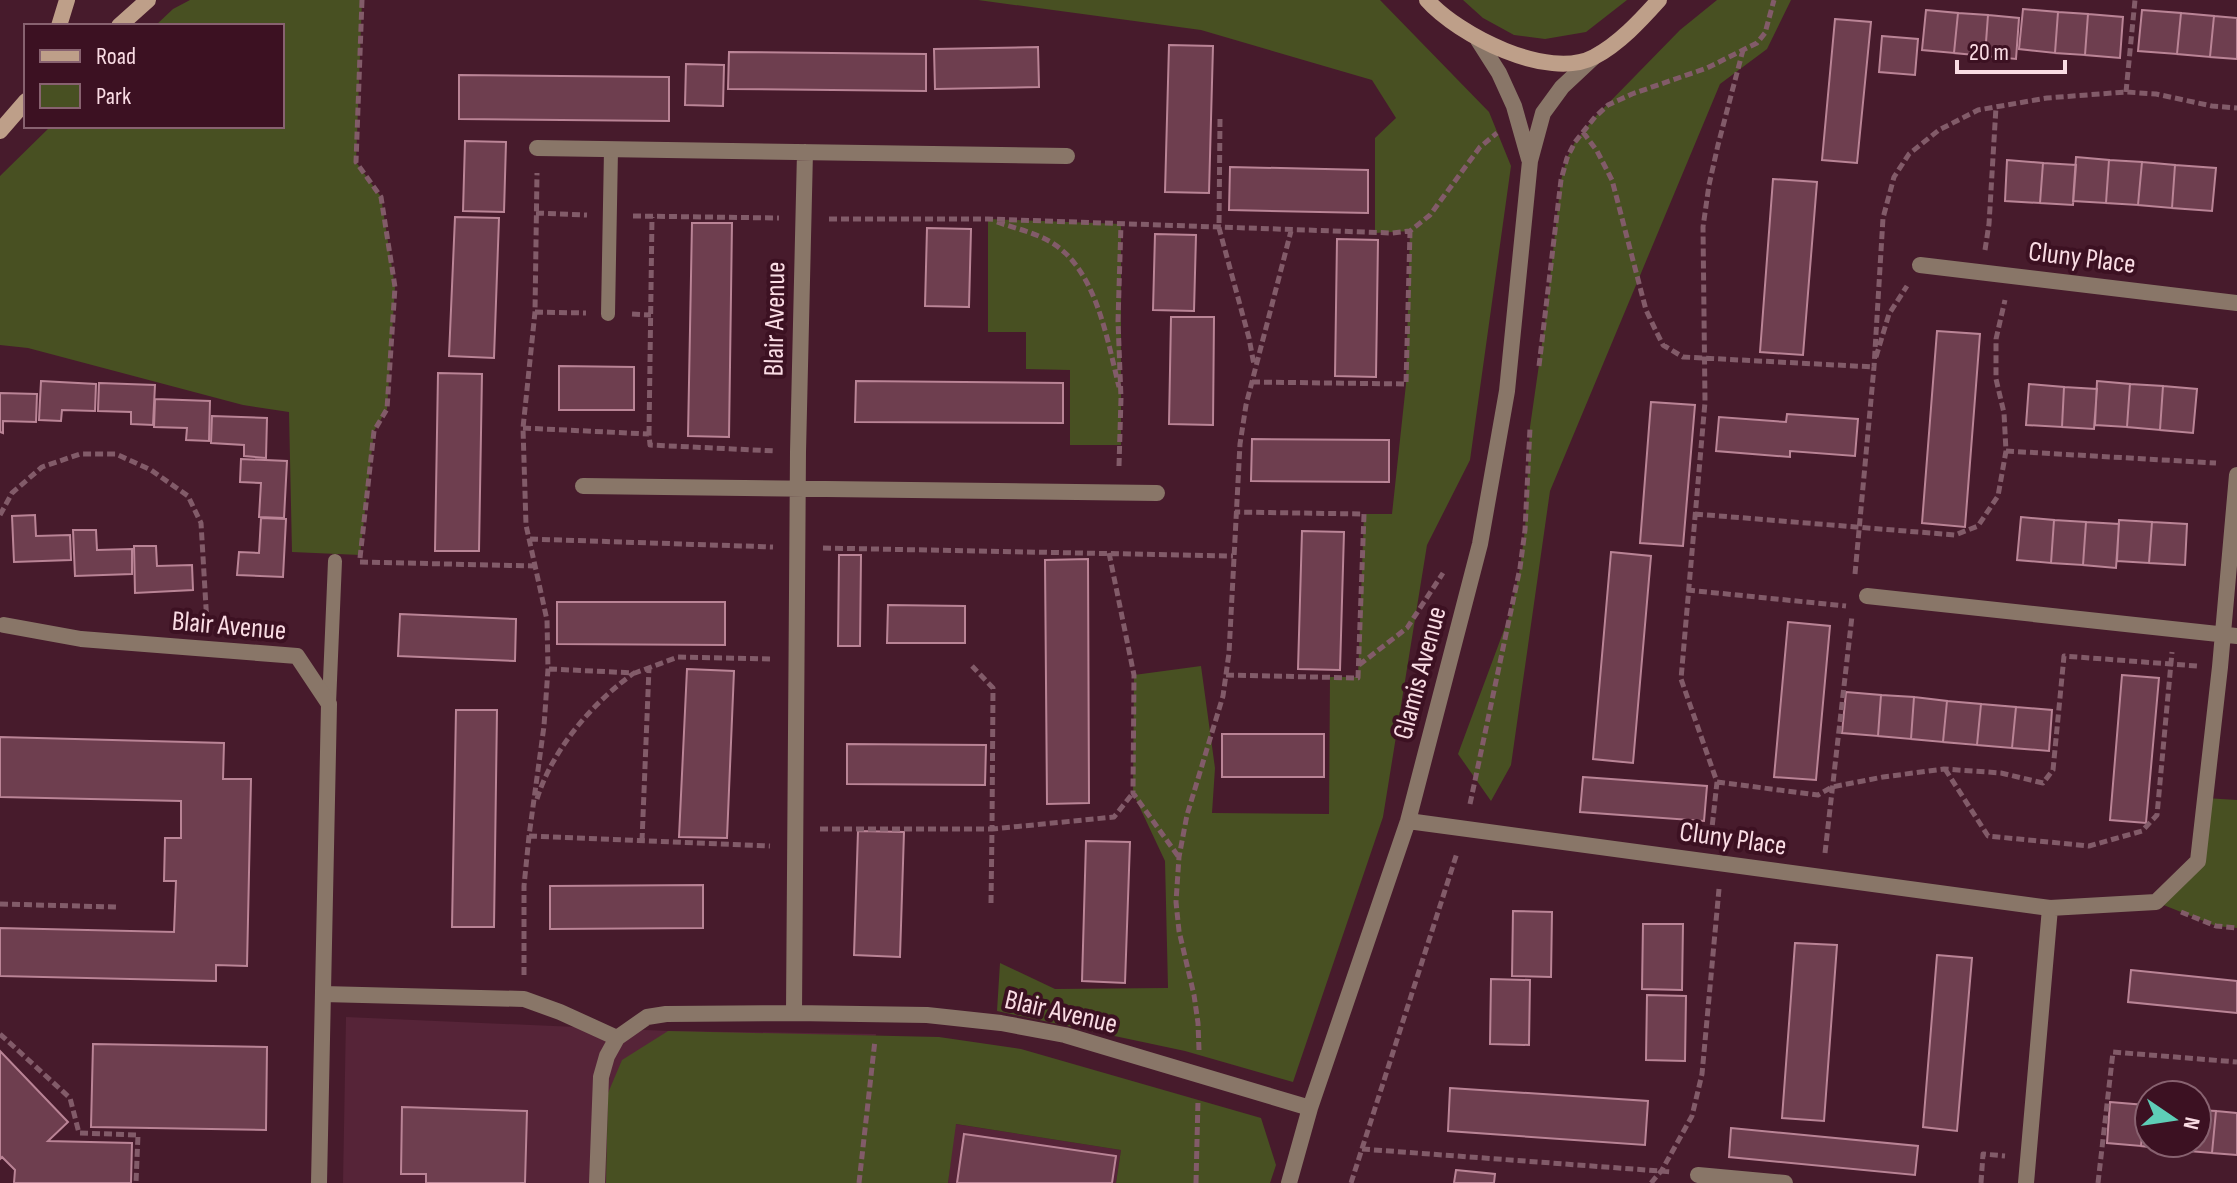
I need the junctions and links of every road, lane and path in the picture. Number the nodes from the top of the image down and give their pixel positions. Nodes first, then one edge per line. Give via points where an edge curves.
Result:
1 (67, 0) edge
2 (148, 0) edge
3 (362, 0) edge
4 (1427, 0) edge
5 (1659, 0) edge
6 (1774, 0) edge
7 (2135, 0) edge
8 (60, 24) edge
9 (121, 24) edge
10 (1478, 40) junction
11 (1743, 50) junction
12 (1593, 58) junction
13 (2126, 92) junction
14 (24, 103) edge
15 (1996, 107) junction
16 (2237, 108) edge
17 (1517, 118) junction
18 (1220, 119) dead end
19 (0, 131) edge
20 (1583, 132) junction
21 (537, 148) joint
22 (611, 150) junction
23 (805, 152) junction
24 (1067, 156) dead end
25 (1530, 161) junction
26 (536, 213) junction
27 (610, 215) junction
28 (652, 217) junction
29 (803, 218) junction
30 (988, 219) junction
31 (1121, 224) junction
32 (1219, 228) junction
33 (1291, 231) junction
34 (1410, 231) junction
35 (1920, 265) joint
36 (1982, 272) junction
37 (2011, 276) junction
38 (2237, 303) edge
39 (608, 314) dead end
40 (1704, 359) junction
41 (1874, 367) junction
42 (1255, 369) junction
43 (1538, 376) dead end
44 (1252, 382) junction
45 (1121, 398) junction
46 (1532, 415) dead end
47 (523, 428) junction
48 (1502, 429) junction
49 (649, 434) junction
50 (2006, 451) junction
51 (798, 452) junction
52 (2222, 463) dead end
53 (2237, 475) edge
54 (583, 486) dead end
55 (798, 487) junction
56 (1117, 492) junction
57 (1157, 493) dead end
58 (1235, 512) junction
59 (1695, 514) junction
60 (0, 515) edge
61 (1859, 527) junction
62 (530, 539) junction
63 (797, 548) junction
64 (1109, 553) junction
65 (1233, 556) junction
66 (335, 561) joint
67 (361, 562) junction
68 (535, 566) junction
69 (1445, 571) dead end
70 (1855, 575) dead end
71 (1687, 590) junction
72 (1867, 596) dead end
73 (2, 626) edge
74 (2175, 629) junction
75 (2230, 635) edge
76 (208, 649) junction
77 (796, 660) junction
78 (2171, 664) junction
79 (1359, 665) junction
80 (972, 666) dead end
81 (2220, 667) junction
82 (649, 668) junction
83 (548, 669) junction
84 (635, 673) junction
85 (1226, 675) junction
86 (329, 704) junction
87 (1944, 769) junction
88 (1717, 782) junction
89 (1832, 787) junction
90 (1133, 793) junction
91 (532, 813) junction
92 (1408, 821) junction
93 (795, 829) junction
94 (992, 829) junction
95 (529, 836) junction
96 (642, 841) junction
97 (795, 847) junction
98 (1179, 857) junction
99 (1715, 863) junction
100 (1822, 877) junction
101 (2156, 902) junction
102 (991, 903) dead end
103 (0, 904) edge
104 (116, 907) dead end
105 (2050, 908) junction
106 (2237, 928) edge
107 (323, 994) junction
108 (524, 999) junction
109 (794, 1013) junction
110 (878, 1015) junction
111 (0, 1034) edge
112 (617, 1038) junction
113 (2237, 1062) edge
114 (1199, 1076) junction
115 (1310, 1108) junction
116 (1362, 1149) dead end
117 (2028, 1159) junction
118 (1662, 1170) junction
119 (1698, 1175) dead end
120 (136, 1183) edge
121 (319, 1183) edge
122 (597, 1183) edge
123 (859, 1183) edge
124 (1196, 1183) edge
125 (1289, 1183) edge
126 (1651, 1183) edge
127 (1785, 1183) edge
128 (1981, 1183) edge
129 (2026, 1183) edge
130 (2098, 1183) edge

1 - 8 street
2 - 9 street
3 - 67 path via 356,162 381,197 395,287 387,409 374,431
4 - 10 street
5 - 12 street
6 - 11 path via 1765,33
7 - 13 path
10 - 12 street via 1540,62
10 - 17 street, Glamis Avenue via 1499,73
11 - 20 path via 1608,105
11 - 40 path via 1703,227
12 - 25 street, Glamis Avenue via 1543,113
13 - 15 path
13 - 16 path
14 - 19 street
15 - 36 path
15 - 41 path via 1939,130 1909,154 1894,177 1883,218
17 - 25 street, Glamis Avenue
17 - 34 path via 1480,147 1430,215
18 - 32 path
20 - 40 path via 1612,180 1646,310 1663,345 1683,357
20 - 43 path via 1561,180
21 - 22 street
21 - 26 path
22 - 23 street
22 - 27 lane
23 - 24 street
23 - 29 street, Blair Avenue
25 - 48 street, Glamis Avenue
26 - 27 path
26 - 47 path via 535,312
27 - 28 path
27 - 39 lane
28 - 29 path
28 - 49 path
29 - 30 path
29 - 51 street, Blair Avenue
30 - 31 path
30 - 45 path via 1035,234 1077,266 1104,327
31 - 32 path
31 - 45 path
32 - 33 path
32 - 42 path
33 - 34 path
33 - 42 path
34 - 44 path via 1406,384
35 - 36 street, Cluny Place
35 - 41 path via 1889,314
36 - 37 street, Cluny Place
37 - 38 street, Cluny Place
37 - 50 path via 1996,339
40 - 41 path
40 - 59 path
41 - 61 path
42 - 44 path
44 - 58 path
45 - 56 path
46 - 48 path via 1530,427
47 - 49 path
47 - 62 path
48 - 92 street, Glamis Avenue via 1480,544
49 - 51 path via 650,445
50 - 52 path
50 - 61 path via 1998,496 1978,526 1955,535
51 - 55 street, Blair Avenue
53 - 75 street
54 - 55 street
55 - 56 street
55 - 63 street, Blair Avenue
56 - 57 street
58 - 65 path
58 - 79 path via 1364,514
59 - 61 path
59 - 71 path
60 - 76 path via 12,493 42,467 80,454 116,454 151,470 188,496 201,523
61 - 70 path
62 - 63 path
62 - 68 path
63 - 64 path
63 - 77 street, Blair Avenue
64 - 65 path
64 - 90 path via 1134,675
65 - 85 path
66 - 67 path
66 - 86 lane
67 - 68 path
68 - 83 path via 547,620
69 - 79 path via 1407,628
71 - 88 path via 1681,679
71 - 89 path via 1853,606
72 - 74 street
73 - 76 street, Blair Avenue via 81,639
74 - 75 street
74 - 78 path
75 - 81 street
76 - 86 street, Blair Avenue via 297,656
77 - 82 path via 678,657
77 - 93 street, Blair Avenue
78 - 81 path
78 - 87 path via 2064,656 2053,770 2043,783 2001,773
78 - 87 path via 2157,815 2142,831 2089,846 1988,836
79 - 85 path via 1358,678
80 - 94 path via 993,688
81 - 101 street via 2198,861
82 - 84 path
82 - 96 path
83 - 84 path
83 - 91 path
84 - 91 path via 614,687 579,725 541,785
85 - 98 path
86 - 107 street
87 - 89 path
88 - 89 path via 1818,795
88 - 99 path
89 - 100 path
90 - 94 path via 1114,817
90 - 98 path
91 - 95 path
92 - 99 street, Cluny Place
92 - 115 street, Glamis Avenue
93 - 94 path
93 - 97 street, Blair Avenue
94 - 102 path
95 - 96 path
95 - 108 path
96 - 97 path
97 - 109 street, Blair Avenue
98 - 114 path via 1176,902 1198,1023
99 - 100 street, Cluny Place
99 - 118 path via 1702,1074 1692,1116
100 - 105 street, Cluny Place
101 - 105 street, Cluny Place
101 - 106 path via 2216,926
103 - 104 path
105 - 117 street
107 - 108 street
107 - 121 street
108 - 112 street
109 - 110 street, Blair Avenue
109 - 112 street, Blair Avenue via 666,1014 647,1017
110 - 114 street, Blair Avenue via 1014,1025
110 - 123 path
111 - 120 path via 70,1098 79,1133 138,1135
112 - 122 street via 601,1077
113 - 130 path via 2113,1052
114 - 115 street, Blair Avenue
114 - 124 path
115 - 125 street, Glamis Avenue
116 - 118 path
117 - 128 path via 1983,1154
117 - 129 street
118 - 126 path
119 - 127 street

